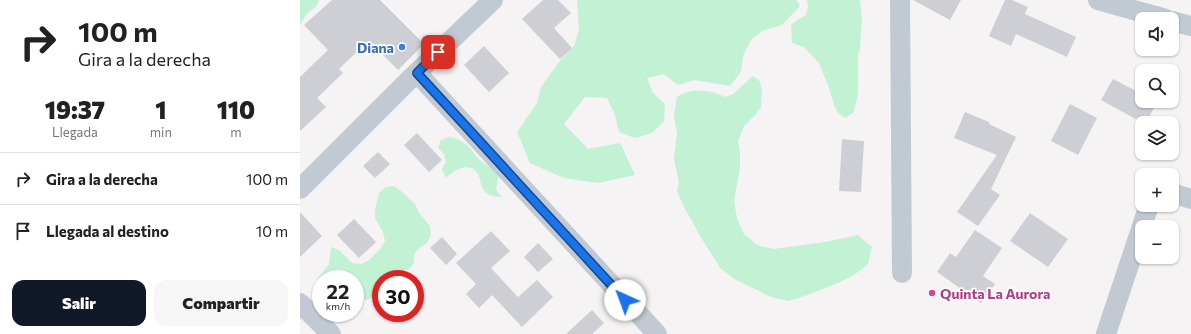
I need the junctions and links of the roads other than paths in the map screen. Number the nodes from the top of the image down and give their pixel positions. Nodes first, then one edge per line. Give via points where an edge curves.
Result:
1 (493, 0) edge
2 (900, 0) edge
3 (1098, 0) edge
4 (1141, 12) edge
5 (1179, 23) edge
6 (1191, 26) edge
7 (417, 73) junction
8 (300, 189) edge
9 (1179, 195) edge
10 (1191, 199) edge
11 (1147, 212) edge
12 (902, 273) dead end
13 (300, 303) edge
14 (331, 334) edge
15 (657, 334) edge
16 (1106, 334) edge

1 - 7 street
2 - 12 street
3 - 4 street
5 - 6 street
7 - 8 street
7 - 15 street
9 - 10 street
11 - 16 street
13 - 14 street

